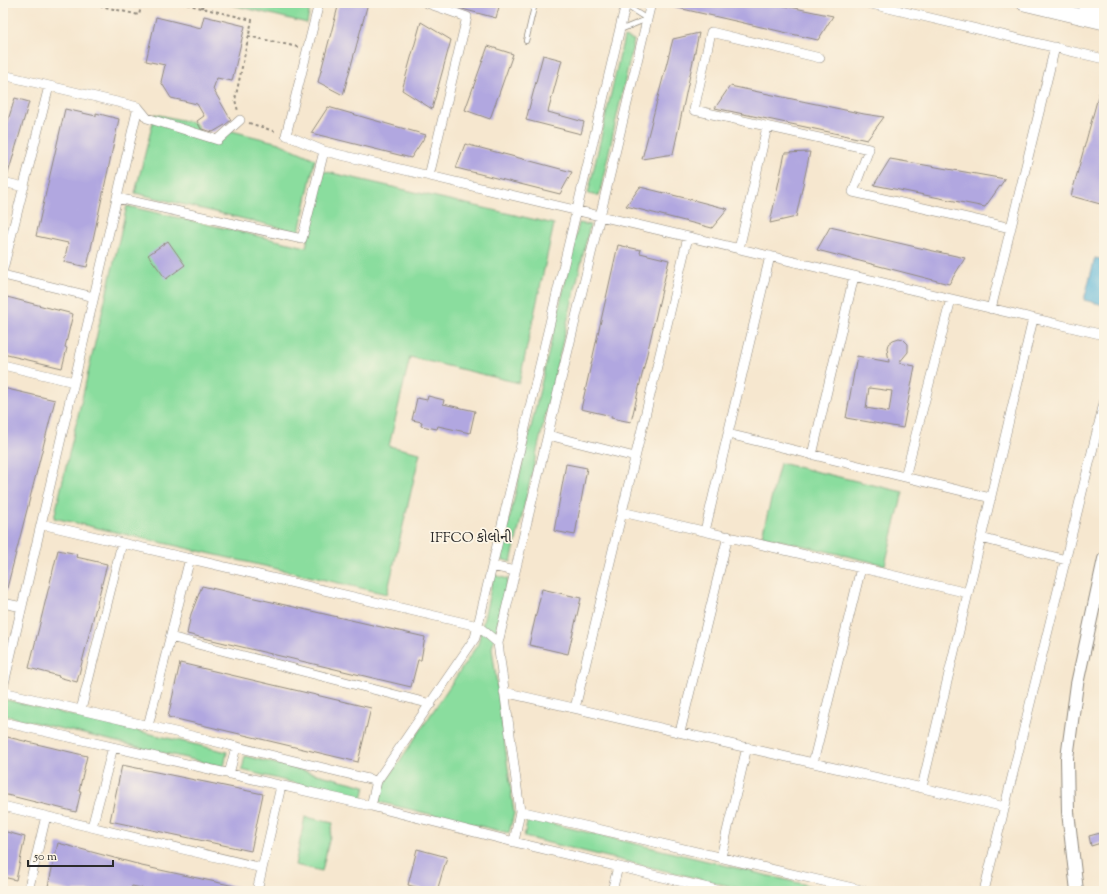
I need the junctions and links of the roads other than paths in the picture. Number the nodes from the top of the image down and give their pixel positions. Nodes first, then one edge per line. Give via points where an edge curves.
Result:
1 (319, 3) edge
2 (427, 3) edge
3 (535, 3) edge
4 (651, 3) edge
5 (867, 3) edge
6 (1024, 3) edge
7 (1084, 3) edge
8 (623, 4) edge
9 (1104, 8) edge
10 (647, 19) junction
11 (1104, 22) edge
12 (619, 31) junction
13 (526, 41) dead end
14 (1055, 47) junction
15 (820, 58) dead end
16 (1104, 59) edge
17 (3, 75) edge
18 (49, 86) junction
19 (138, 107) junction
20 (240, 120) road end
21 (767, 127) junction
22 (324, 151) junction
23 (429, 176) junction
24 (3, 182) edge
25 (24, 187) junction
26 (117, 198) junction
27 (576, 211) junction
28 (600, 216) junction
29 (1011, 228) junction
30 (688, 237) junction
31 (739, 249) junction
32 (770, 256) junction
33 (3, 269) edge
34 (3, 275) edge
35 (854, 276) junction
36 (94, 297) junction
37 (951, 299) junction
38 (991, 308) junction
39 (1034, 318) junction
40 (1104, 335) edge
41 (3, 365) edge
42 (74, 382) junction
43 (1104, 403) edge
44 (548, 434) junction
45 (728, 434) junction
46 (812, 455) junction
47 (635, 457) junction
48 (905, 477) junction
49 (991, 498) junction
50 (622, 512) junction
51 (41, 524) junction
52 (705, 531) junction
53 (728, 536) junction
54 (981, 538) junction
55 (122, 543) junction
56 (190, 558) junction
57 (1104, 559) edge
58 (1066, 560) junction
59 (492, 566) junction
60 (861, 568) junction
61 (515, 571) junction
62 (1101, 585) edge
63 (968, 593) junction
64 (3, 603) edge
65 (22, 607) junction
66 (478, 626) junction
67 (170, 637) junction
68 (498, 643) junction
69 (3, 688) edge
70 (3, 692) edge
71 (504, 692) junction
72 (431, 704) junction
73 (575, 708) junction
74 (81, 710) junction
75 (3, 722) edge
76 (148, 726) junction
77 (680, 732) junction
78 (113, 747) junction
79 (236, 747) junction
80 (747, 748) junction
81 (813, 763) junction
82 (229, 774) junction
83 (377, 781) junction
84 (281, 786) junction
85 (922, 788) junction
86 (3, 806) edge
87 (371, 806) junction
88 (1005, 807) junction
89 (520, 811) junction
90 (46, 816) junction
91 (92, 827) junction
92 (514, 842) junction
93 (720, 857) junction
94 (618, 867) junction
95 (262, 868) junction
96 (28, 891) edge
97 (257, 891) edge
98 (612, 891) edge
99 (721, 891) edge
100 (866, 891) edge
101 (984, 891) edge
102 (1077, 891) edge

1 - 22 street via 286,135
2 - 23 street via 467,17
3 - 13 lane
4 - 10 street
5 - 14 street
6 - 11 main road
7 - 9 main road
8 - 10 lane
8 - 12 street
10 - 12 lane
10 - 28 street
12 - 27 street
14 - 16 street
14 - 29 street
15 - 21 street via 711,32 694,110
17 - 18 street
18 - 19 street
18 - 25 street
19 - 20 street via 148,118 218,140
19 - 26 street
21 - 29 street via 868,149 853,192
21 - 31 street
22 - 23 street
22 - 26 street via 302,239
23 - 27 street
24 - 25 street
25 - 33 street
26 - 36 street
27 - 28 street
27 - 59 street
28 - 30 street
28 - 44 street
29 - 38 street
30 - 31 street
30 - 47 street
31 - 32 street
32 - 35 street
32 - 45 street
34 - 36 street
35 - 37 street
35 - 46 street
36 - 42 street
37 - 38 street
37 - 48 street
38 - 39 street
39 - 40 street
39 - 49 street
41 - 42 street
42 - 51 street
43 - 58 street
44 - 47 street
44 - 61 street
45 - 46 street
45 - 52 street
46 - 48 street
47 - 50 street
48 - 49 street
49 - 54 street
50 - 52 street
50 - 73 street
51 - 55 street
51 - 65 street
52 - 53 street
53 - 60 street
53 - 77 street
54 - 58 street
54 - 63 street
55 - 56 street
55 - 74 street
56 - 66 street
56 - 67 street
57 - 62 street
58 - 88 street
59 - 61 street
59 - 66 street
60 - 63 street
60 - 81 street
61 - 68 street
62 - 102 street via 1077,684 1067,758 1068,812
63 - 85 street
64 - 65 street
65 - 69 street
66 - 68 street
66 - 72 street via 475,638
67 - 72 street
67 - 76 street
68 - 71 street
70 - 74 street
71 - 73 street
71 - 89 street
72 - 83 street
73 - 77 street
74 - 76 street
75 - 78 street
76 - 79 street
77 - 80 street
78 - 82 street
78 - 91 street
79 - 82 street
79 - 83 street
80 - 81 street
80 - 93 street
81 - 85 street
82 - 84 street
83 - 87 street
84 - 87 street
84 - 95 street
85 - 88 street
86 - 90 street
87 - 92 street
88 - 101 street
89 - 92 street
89 - 93 street
90 - 91 street
90 - 96 street
91 - 95 street
92 - 94 street
93 - 100 street
94 - 98 street
94 - 99 street
95 - 97 street

